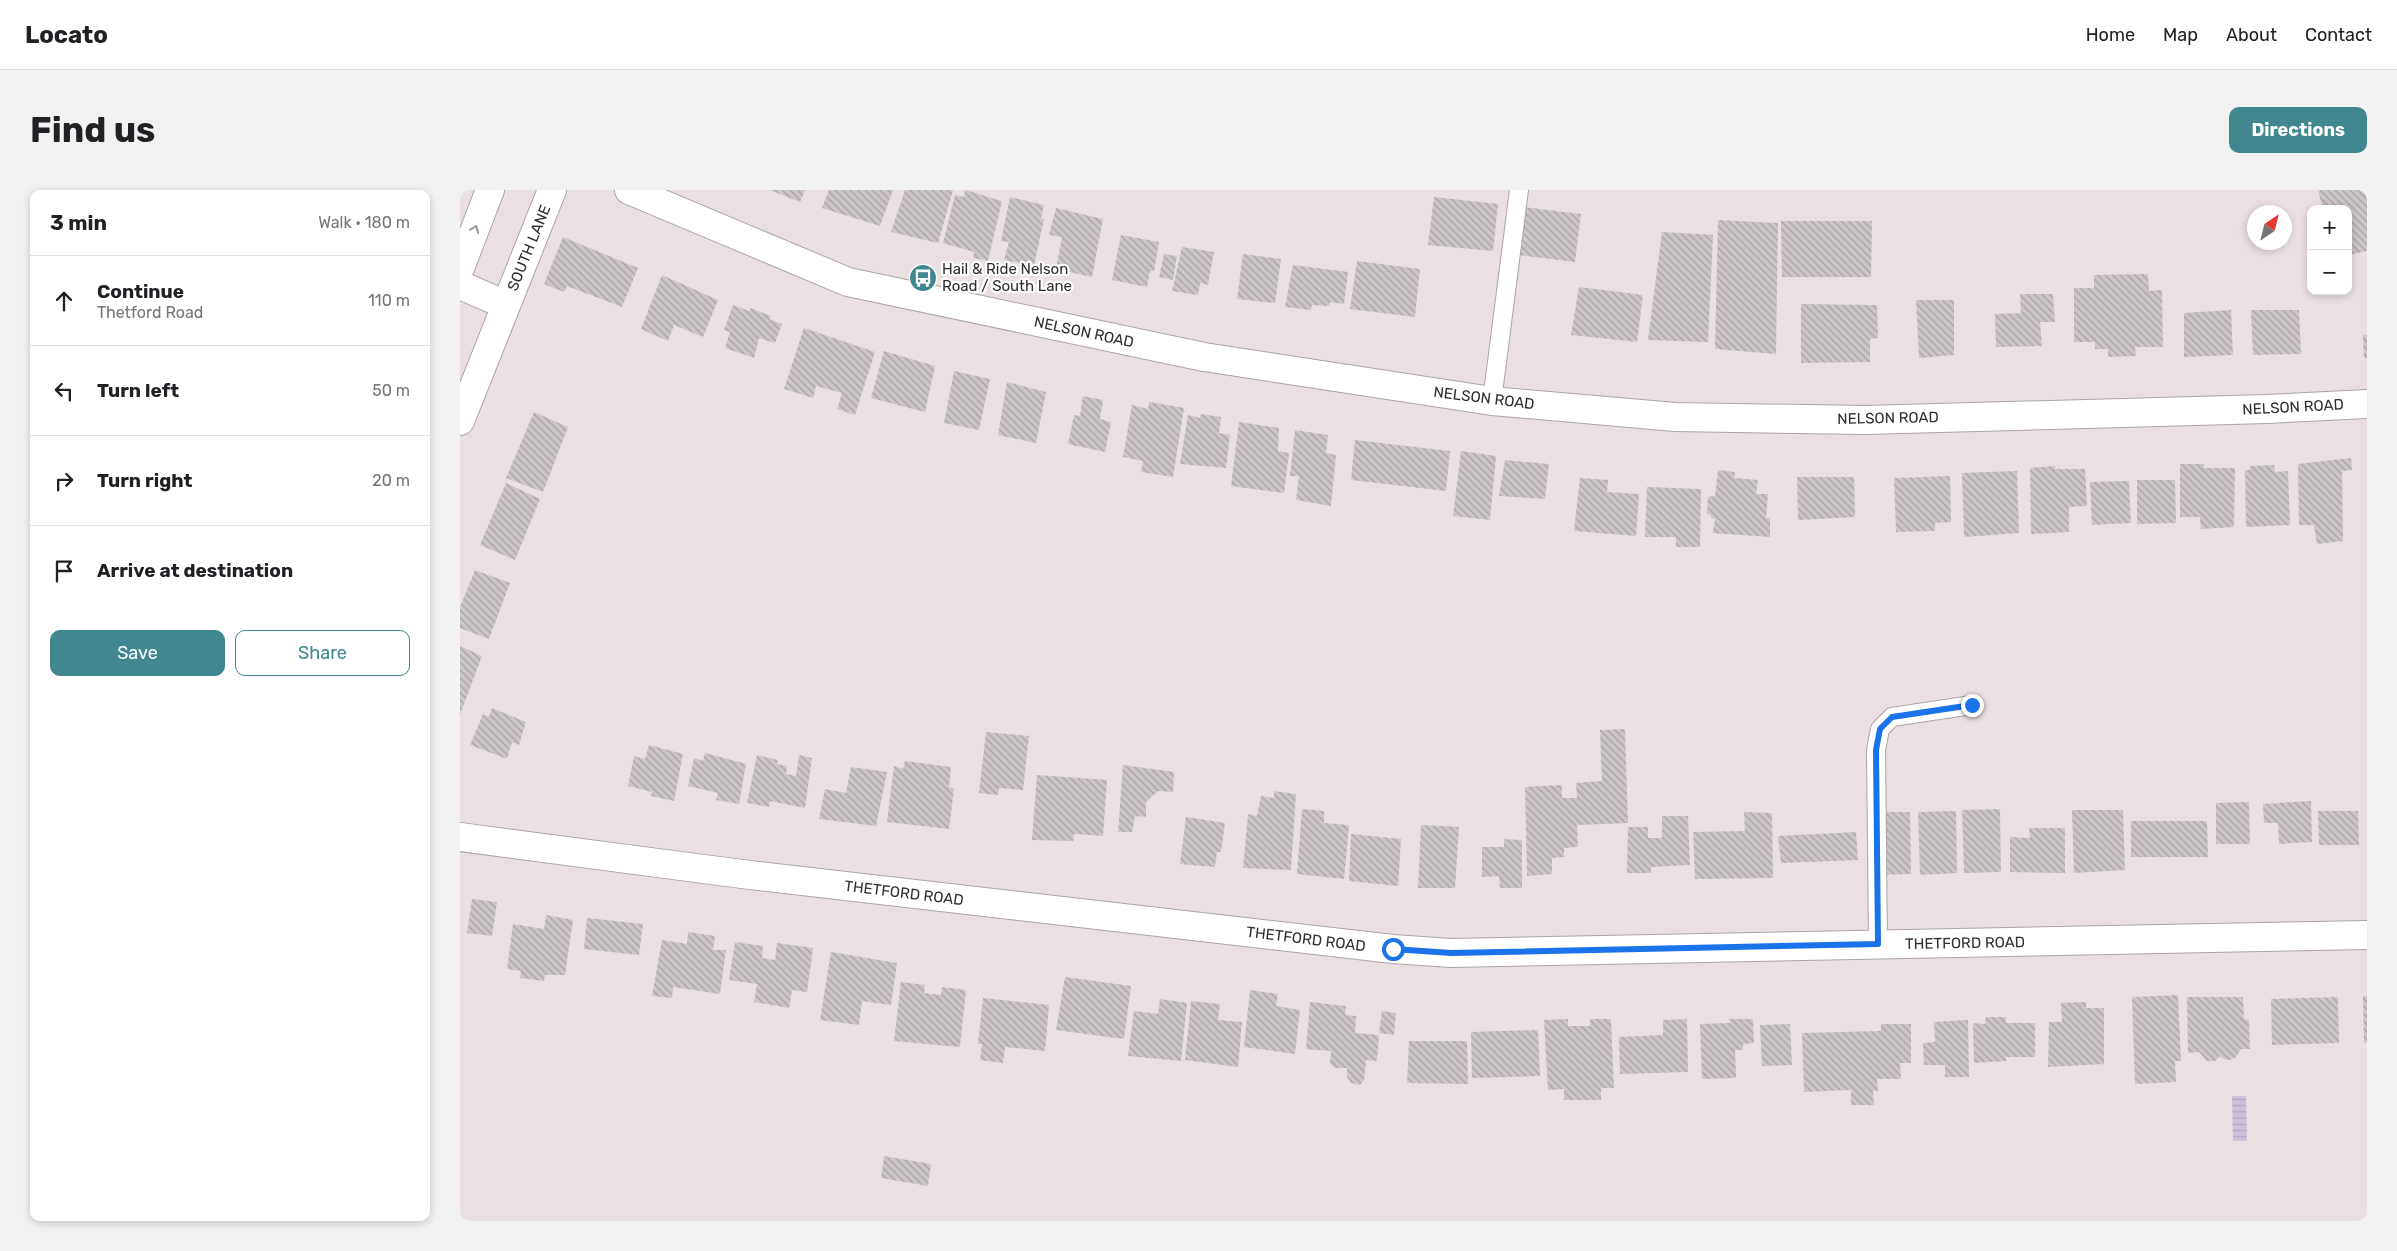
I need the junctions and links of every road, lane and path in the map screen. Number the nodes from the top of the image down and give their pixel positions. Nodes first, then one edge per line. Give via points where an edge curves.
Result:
1 (490, 190) edge
2 (552, 190) edge
3 (629, 190) edge
4 (1519, 190) edge
5 (460, 268) edge
6 (460, 285) edge
7 (506, 305) junction
8 (1492, 401) junction
9 (2367, 404) edge
10 (460, 421) edge
11 (1972, 705) dead end
12 (460, 837) edge
13 (2367, 935) edge
14 (1878, 944) junction

5 -> 1 street
2 - 7 street, SOUTH LANE
3 - 8 street, NELSON ROAD via 848,282 1204,357
4 - 8 lane
6 - 7 street, SOUTH LANE
7 - 10 street, SOUTH LANE
8 - 9 street, NELSON ROAD via 1675,416 1865,420
11 - 14 lane via 1892,717 1880,729 1876,750
12 - 14 street, THETFORD ROAD via 742,874 1403,950 1451,953
13 - 14 street, THETFORD ROAD

